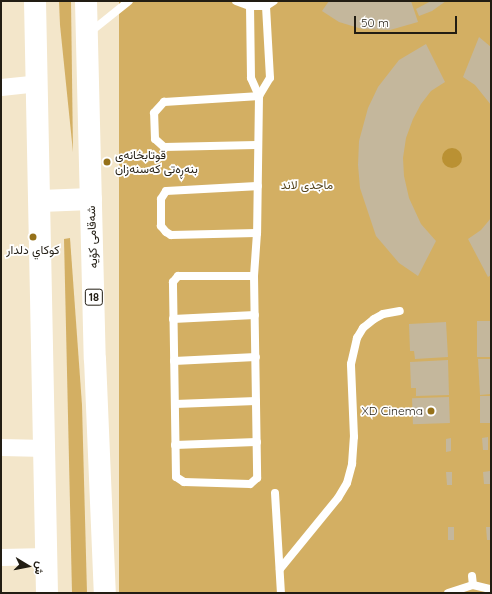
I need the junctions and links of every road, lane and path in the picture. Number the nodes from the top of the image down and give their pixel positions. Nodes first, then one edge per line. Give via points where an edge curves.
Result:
1 (35, 1) edge
2 (86, 1) edge
3 (129, 1) edge
4 (236, 1) edge
5 (274, 1) edge
6 (250, 6) junction
7 (266, 6) junction
8 (86, 34) junction
9 (38, 83) junction
10 (1, 87) edge
11 (259, 96) junction
12 (258, 145) junction
13 (258, 186) junction
14 (91, 199) junction
15 (40, 201) junction
16 (257, 233) junction
17 (254, 276) junction
18 (400, 310) dead end
19 (255, 315) junction
20 (173, 319) junction
21 (256, 357) junction
22 (174, 361) junction
23 (256, 401) junction
24 (174, 404) junction
25 (257, 442) junction
26 (175, 445) junction
27 (1, 447) edge
28 (45, 448) junction
29 (275, 494) dead end
30 (47, 556) junction
31 (1, 557) edge
32 (280, 570) junction
33 (472, 576) dead end
34 (473, 585) junction
35 (491, 589) edge
36 (47, 593) edge
37 (105, 593) edge
38 (281, 593) edge
39 (448, 593) edge

1 - 9 highway
2 - 8 highway, شەقامی کۆیە / 18
3 - 8 lane
4 - 6 lane
5 - 7 lane
6 - 7 lane
6 - 11 lane via 251,78
7 - 11 lane via 270,78
8 - 14 highway, شەقامی کۆیە / 18
9 - 10 street
9 - 15 highway
11 - 12 lane
11 - 12 lane via 164,102 154,112 155,139 164,147
12 - 13 lane
13 - 16 lane
13 - 16 lane via 166,191 160,199 161,226 171,235
14 - 15 highway
14 - 37 highway, شەقامی کۆیە / 18
15 - 28 highway
16 - 17 lane
17 - 19 lane
17 - 20 lane via 178,276 173,282
18 - 32 lane via 374,319 363,328 357,338 351,364 354,437 352,464 346,483 338,498
19 - 20 lane
19 - 21 lane
20 - 22 lane
21 - 22 lane
21 - 23 lane
22 - 24 lane
23 - 24 lane
23 - 25 lane
24 - 26 lane
25 - 26 lane
25 - 26 lane via 257,478 250,484 184,482 176,477
27 - 28 street
28 - 30 highway
29 - 32 lane
30 - 31 street
30 - 36 highway
32 - 38 lane
33 - 34 lane
34 - 35 lane
34 - 39 lane

